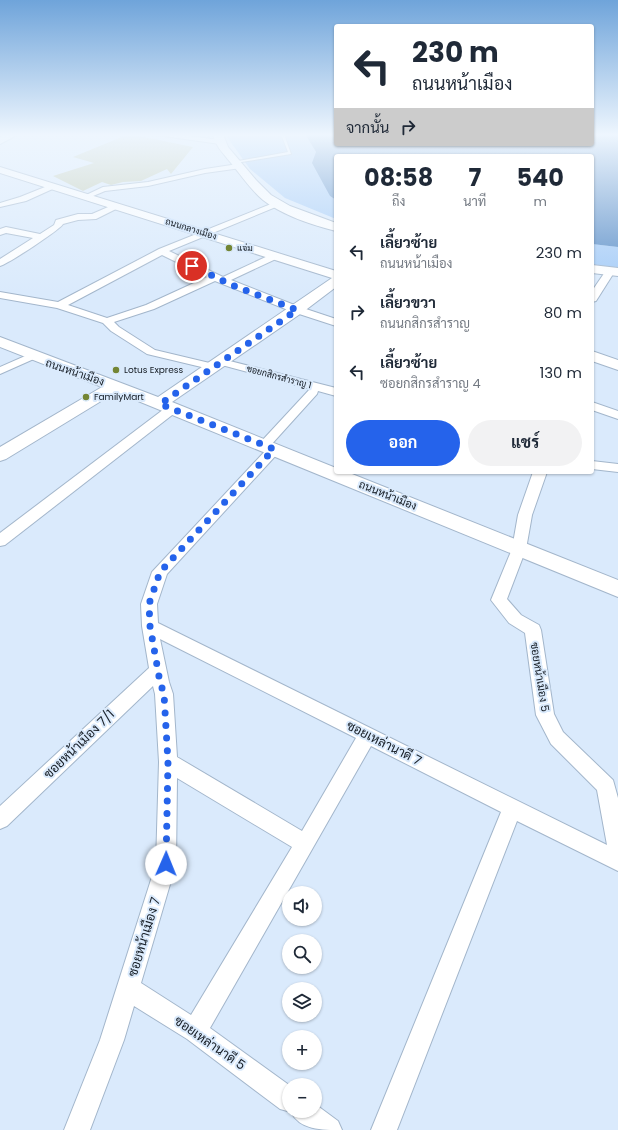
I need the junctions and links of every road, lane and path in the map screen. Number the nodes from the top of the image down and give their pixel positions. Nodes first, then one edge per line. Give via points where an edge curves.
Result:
1 (53, 187) joint
2 (123, 187) edge
3 (256, 187) edge
4 (86, 197) junction
5 (279, 204) junction
6 (0, 205) edge
7 (115, 206) junction
8 (334, 226) edge
9 (2, 229) edge
10 (204, 233) junction
11 (42, 237) junction
12 (162, 251) junction
13 (275, 256) junction
14 (0, 263) edge
15 (594, 269) edge
16 (614, 271) edge
17 (334, 274) edge
18 (219, 279) junction
19 (334, 282) edge
20 (0, 295) edge
21 (594, 296) edge
22 (59, 305) junction
23 (297, 309) junction
24 (108, 321) junction
25 (334, 322) edge
26 (0, 342) edge
27 (32, 356) junction
28 (594, 357) edge
29 (218, 364) junction
30 (618, 365) edge
31 (0, 371) edge
32 (115, 386) junction
33 (314, 392) dead end
34 (334, 392) edge
35 (166, 406) junction
36 (594, 407) edge
37 (618, 415) edge
38 (269, 447) junction
39 (0, 455) edge
40 (594, 465) edge
41 (618, 468) edge
42 (334, 473) edge
43 (336, 474) edge
44 (539, 474) edge
45 (0, 541) edge
46 (519, 548) junction
47 (618, 589) edge
48 (150, 626) junction
49 (158, 670) junction
50 (368, 735) junction
51 (168, 762) junction
52 (512, 808) junction
53 (0, 819) edge
54 (305, 844) junction
55 (618, 847) edge
56 (618, 861) edge
57 (128, 988) junction
58 (195, 1031) junction
59 (282, 1095) edge
60 (313, 1118) edge
61 (77, 1130) edge
62 (329, 1130) edge
63 (384, 1130) edge

1 - 4 street, ถนนกลางเมือง
1 - 6 street
2 - 4 street via 103,189
3 - 5 street
4 - 7 street, ถนนกลางเมือง
5 - 8 street
5 - 10 street
7 - 10 street, ถนนกลางเมือง
7 - 11 street via 92,217 78,217 59,222 58,226
9 - 11 street
10 - 12 street
10 - 13 street, ถนนกลางเมือง
11 - 14 street
12 - 18 street
12 - 22 street
13 - 17 street, ถนนกลางเมือง
13 - 18 street
15 - 16 street
16 - 21 street
18 - 23 street
18 - 24 street
19 - 23 street
20 - 22 street
22 - 24 street
23 - 25 street
23 - 29 street
24 - 29 street, ซอยกสิกรสำราญ 1 via 115,329 151,352
26 - 27 street, ถนนหน้าเมือง
27 - 31 street
27 - 32 street, ถนนหน้าเมือง
28 - 30 street
29 - 34 street, ซอยกสิกรสำราญ 1
29 - 35 street
32 - 35 street, ถนนหน้าเมือง
32 - 39 street
33 - 38 street, ซอยหน้าเมือง 7
35 - 38 street, ถนนหน้าเมือง
35 - 45 street
36 - 37 street
38 - 42 street, ถนนหน้าเมือง
38 - 48 street, ซอยหน้าเมือง 7 via 160,572 149,604
40 - 41 street
43 - 46 street, ถนนหน้าเมือง
44 - 46 street via 526,515
46 - 47 street, ถนนหน้าเมือง
46 - 55 street, ซอยหน้าเมือง 5 via 499,600 514,619 533,630 545,715 557,738 606,786
48 - 49 street, ซอยหน้าเมือง 7
48 - 50 street, ซอยเหล่านาดี 7
49 - 51 street, ซอยหน้าเมือง 7 via 164,694
49 - 53 street, ซอยหน้าเมือง 7/1
50 - 52 street, ซอยเหล่านาดี 7
50 - 54 street
51 - 54 street
51 - 57 street, ซอยหน้าเมือง 7 via 166,864
52 - 56 street, ซอยเหล่านาดี 7
52 - 63 street
54 - 58 street
57 - 58 street, ซอยเหล่านาดี 5
57 - 61 street, ซอยหน้าเมือง 7 via 112,1040
58 - 59 street, ซอยเหล่านาดี 5
60 - 62 street

